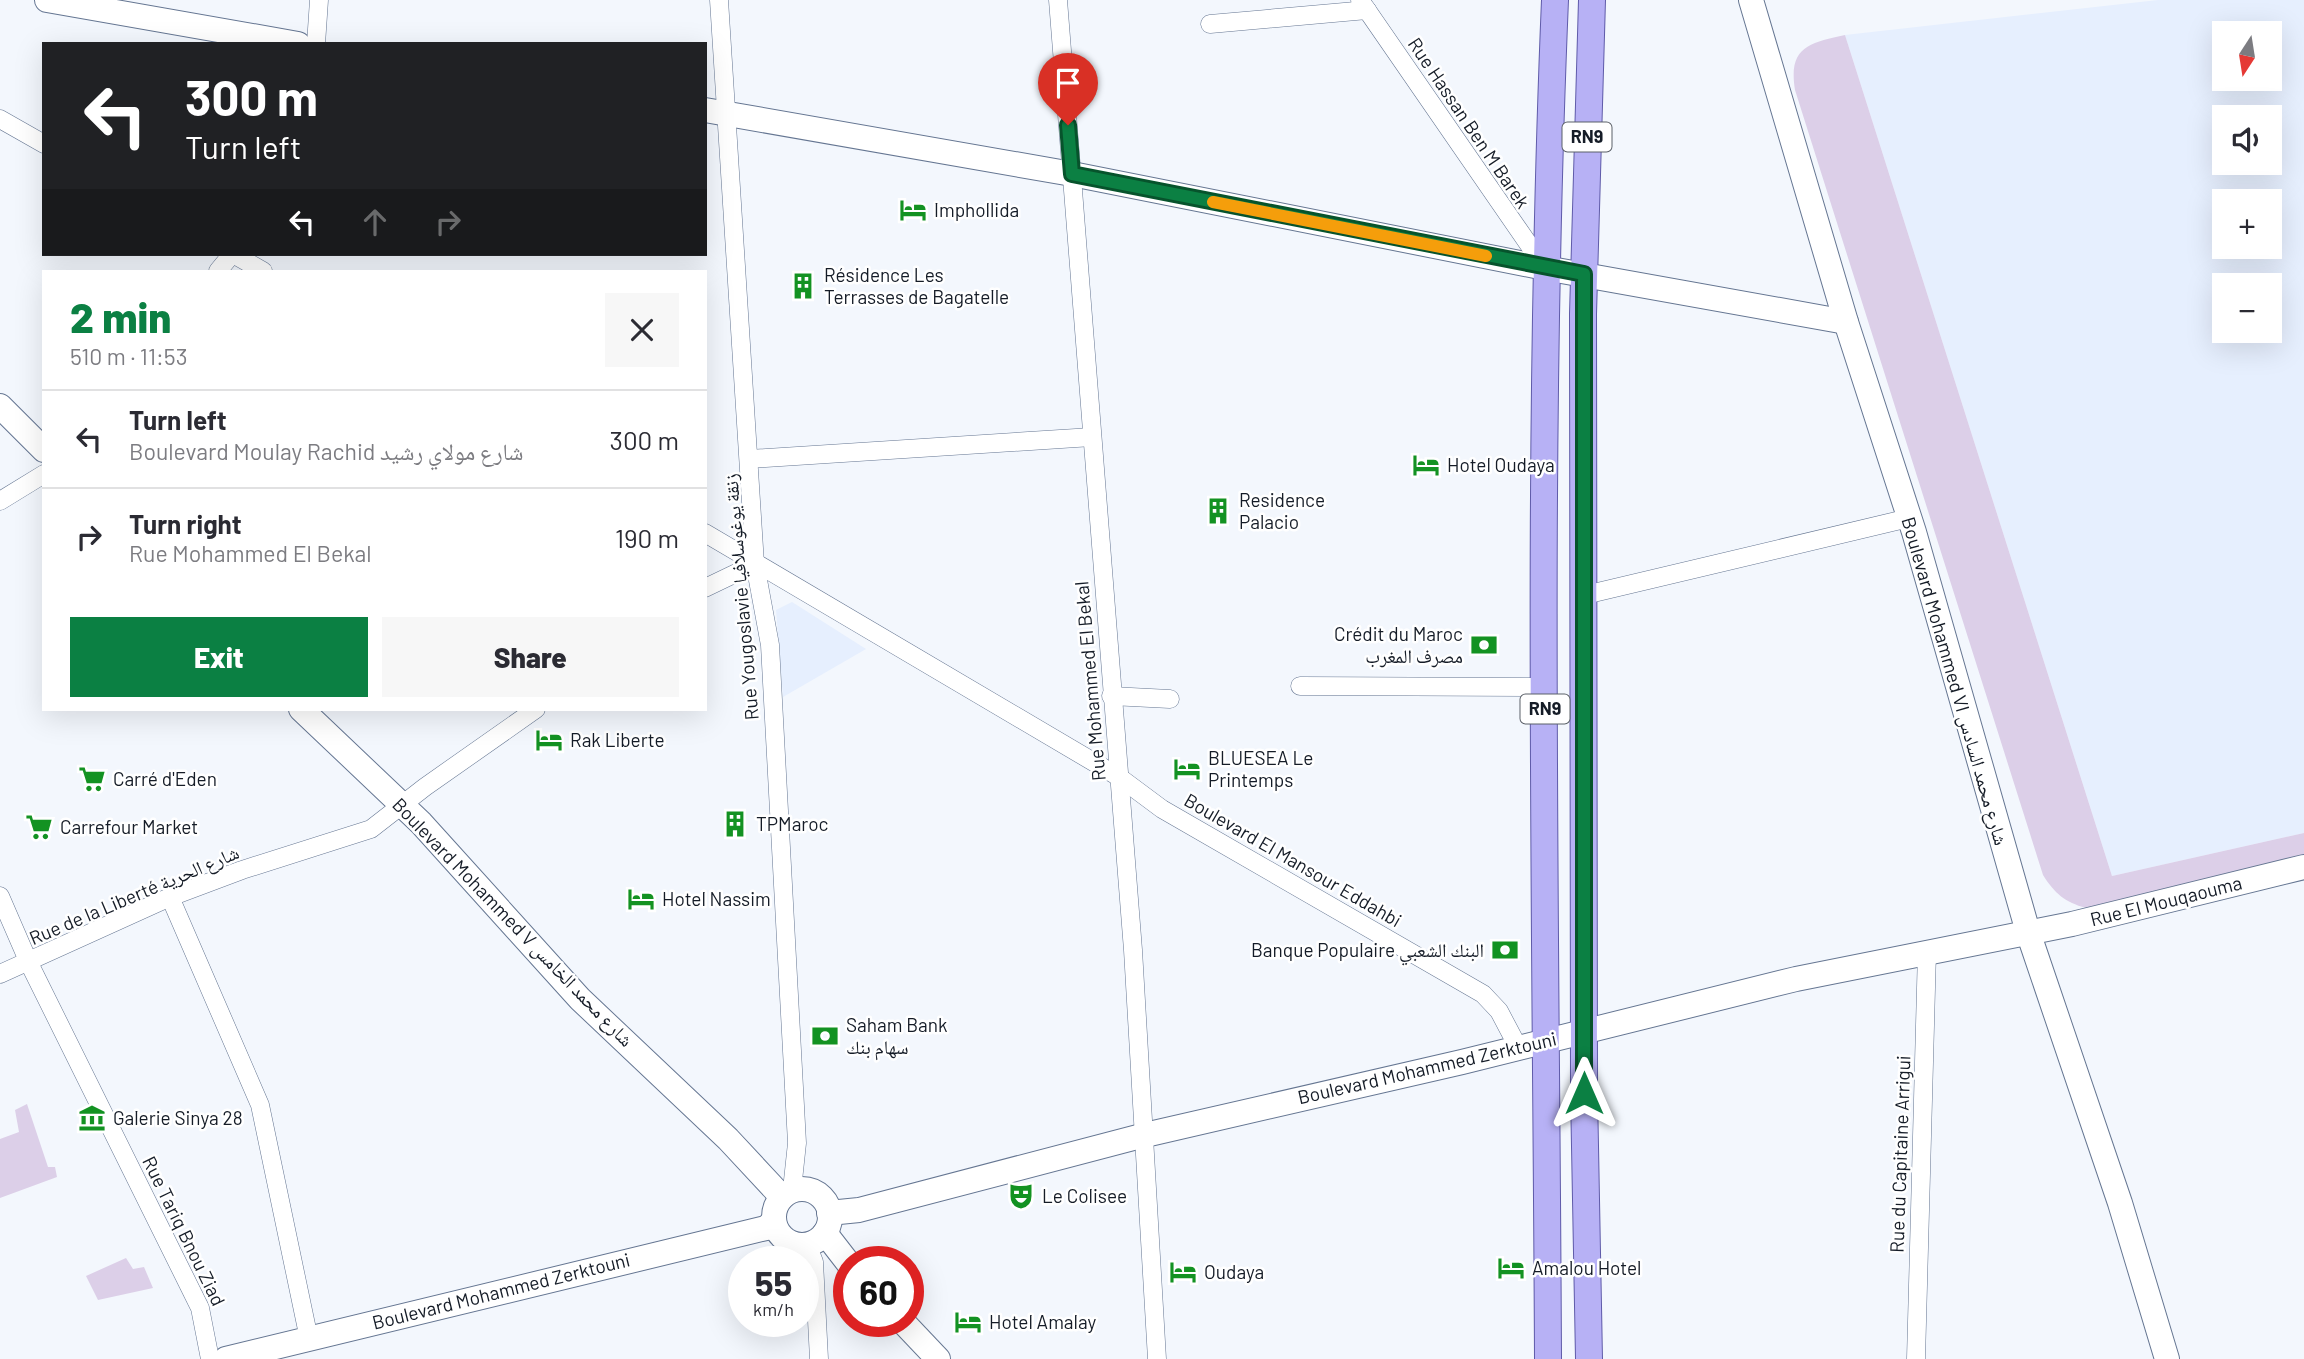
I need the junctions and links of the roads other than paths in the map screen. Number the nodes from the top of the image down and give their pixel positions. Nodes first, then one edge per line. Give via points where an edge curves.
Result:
1 (47, 0) edge
2 (318, 0) edge
3 (719, 0) edge
4 (1058, 0) edge
5 (1555, 0) edge
6 (1592, 0) edge
7 (1751, 0) edge
8 (1364, 5) edge
9 (1210, 24) dead end
10 (287, 42) edge
11 (316, 42) edge
12 (717, 112) edge
13 (0, 119) edge
14 (42, 143) edge
15 (1072, 174) junction
16 (230, 256) edge
17 (236, 256) edge
18 (1545, 268) junction
19 (219, 270) edge
20 (261, 270) edge
21 (1584, 274) junction
22 (1846, 322) junction
23 (0, 406) edge
24 (1092, 438) junction
25 (42, 448) edge
26 (750, 459) junction
27 (42, 475) edge
28 (0, 501) edge
29 (1909, 519) junction
30 (707, 534) edge
31 (755, 564) junction
32 (707, 587) edge
33 (1585, 595) junction
34 (1300, 686) dead end
35 (1546, 687) junction
36 (1111, 696) junction
37 (1170, 699) dead end
38 (303, 711) edge
39 (533, 711) edge
40 (1119, 777) junction
41 (401, 805) junction
42 (2304, 867) edge
43 (0, 897) edge
44 (170, 897) junction
45 (2028, 932) junction
46 (1927, 951) junction
47 (29, 963) junction
48 (0, 974) edge
49 (1585, 1032) junction
50 (1546, 1041) junction
51 (1518, 1047) junction
52 (1145, 1135) junction
53 (787, 1194) junction
54 (774, 1221) junction
55 (820, 1230) junction
56 (834, 1246) edge
57 (917, 1337) edge
58 (309, 1339) junction
59 (210, 1359) edge
60 (226, 1359) edge
61 (819, 1359) edge
62 (938, 1359) edge
63 (1157, 1359) edge
64 (1548, 1359) edge
65 (1589, 1359) edge
66 (1916, 1359) edge
67 (2167, 1359) edge

1 - 10 main road
2 - 11 street
3 - 12 street, Rue Yougoslavie زنقة يوغوسلافيا
4 - 15 street, Rue Mohammed El Bekal
5 - 18 main road, RN9
6 - 21 main road, RN9
7 - 22 main road, Boulevard Mohammed VI شارع محمد السادس
8 - 9 street
8 - 18 street, Rue Hassan Ben M Barek
12 - 15 main road
12 - 26 street, Rue Yougoslavie زنقة يوغوسلافيا
13 - 14 street
15 - 18 main road
15 - 24 street, Rue Mohammed El Bekal
16 - 19 street
17 - 20 street
18 - 21 main road
18 - 35 main road, RN9
21 - 22 main road
21 - 33 main road, RN9
22 - 29 main road, Boulevard Mohammed VI شارع محمد السادس
23 - 25 main road
24 - 26 street
24 - 36 street, Rue Mohammed El Bekal
26 - 31 street, Rue Yougoslavie زنقة يوغوسلافيا
27 - 28 street
29 - 33 street
29 - 45 main road, Boulevard Mohammed VI شارع محمد السادس
30 - 31 street, Boulevard El Mansour Eddahbi
31 - 32 street
31 - 40 street, Boulevard El Mansour Eddahbi
31 - 53 street, Rue Yougoslavie زنقة يوغوسلافيا via 770,645 797,1143
33 - 49 main road, RN9
34 - 35 street
35 - 50 main road, RN9
36 - 37 street
36 - 40 street, Rue Mohammed El Bekal
38 - 41 main road, Boulevard Mohammed V شارع محمد الخامس
39 - 41 street, Rue de la Liberté شارع الحرية
40 - 51 street, Boulevard El Mansour Eddahbi via 1162,809 1483,994 1508,1025
40 - 52 street, Rue Mohammed El Bekal
41 - 44 street, Rue de la Liberté شارع الحرية via 371,829
41 - 53 main road, Boulevard Mohammed V شارع محمد الخامس via 580,999
42 - 45 main road, Rue El Mouqaouma
43 - 47 street, Rue Tariq Bnou Ziad
44 - 47 street, Rue de la Liberté شارع الحرية
44 - 58 street via 260,1105
45 - 46 main road, Boulevard Mohammed Zerktouni
45 - 67 main road, Boulevard Mohammed VI شارع محمد السادس via 2120,1203
46 - 49 main road, Boulevard Mohammed Zerktouni
46 - 66 street, Rue du Capitaine Arrigui
47 - 48 street, Rue de la Liberté شارع الحرية
47 - 59 street, Rue Tariq Bnou Ziad via 200,1308
49 - 50 main road, Boulevard Mohammed Zerktouni
49 - 65 main road, RN9
50 - 51 main road, Boulevard Mohammed Zerktouni
50 - 64 main road, RN9
51 - 52 main road, Boulevard Mohammed Zerktouni
52 - 55 main road, Boulevard Mohammed Zerktouni via 859,1210
52 - 63 street, Rue Mohammed El Bekal
53 - 54 main road via 775,1208
53 - 55 main road via 810,1190 824,1200
54 - 55 main road via 786,1239
54 - 58 main road, Boulevard Mohammed Zerktouni via 766,1228
55 - 56 main road
55 - 61 street via 814,1262
57 - 62 main road
58 - 60 main road, Boulevard Mohammed Zerktouni

